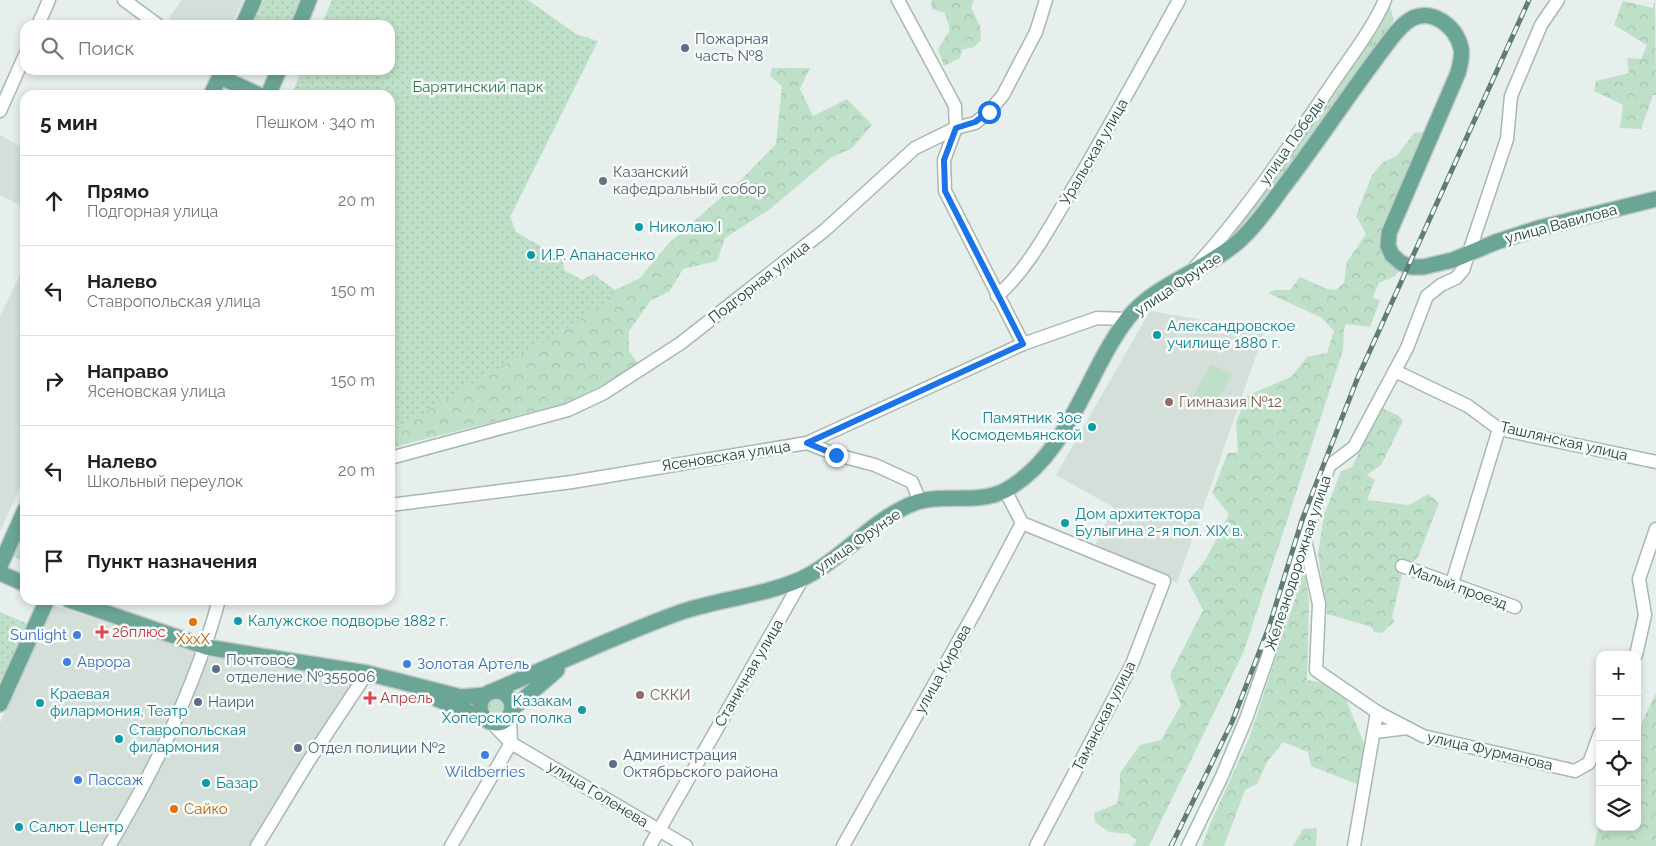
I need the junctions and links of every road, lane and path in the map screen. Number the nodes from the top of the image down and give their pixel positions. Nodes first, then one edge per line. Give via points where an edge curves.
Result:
1 (49, 0) edge
2 (124, 0) edge
3 (254, 0) edge
4 (309, 0) edge
5 (898, 0) edge
6 (1046, 0) edge
7 (1179, 0) edge
8 (1386, 0) edge
9 (1558, 0) edge
10 (40, 20) edge
11 (151, 20) edge
12 (245, 20) edge
13 (301, 20) edge
14 (20, 66) edge
15 (220, 75) edge
16 (226, 75) edge
17 (278, 75) edge
18 (213, 90) edge
19 (251, 90) edge
20 (270, 90) edge
21 (0, 111) edge
22 (956, 128) junction
23 (1656, 199) edge
24 (1468, 253) junction
25 (1189, 274) junction
26 (997, 296) junction
27 (1128, 319) junction
28 (1023, 344) junction
29 (1395, 371) junction
30 (1499, 429) junction
31 (807, 443) junction
32 (395, 457) edge
33 (1656, 462) edge
34 (1005, 490) junction
35 (920, 501) junction
36 (395, 504) edge
37 (20, 521) edge
38 (1022, 523) junction
39 (1656, 529) edge
40 (1305, 540) junction
41 (0, 566) edge
42 (1402, 566) dead end
43 (0, 573) edge
44 (803, 578) junction
45 (20, 582) edge
46 (1452, 583) junction
47 (45, 605) edge
48 (82, 605) edge
49 (218, 605) edge
50 (1515, 607) dead end
51 (590, 650) junction
52 (1637, 651) edge
53 (204, 653) junction
54 (367, 674) junction
55 (382, 677) junction
56 (488, 694) junction
57 (0, 704) edge
58 (511, 712) junction
59 (1377, 712) junction
60 (488, 720) junction
61 (1408, 728) junction
62 (1374, 732) junction
63 (1597, 741) edge
64 (511, 743) junction
65 (660, 830) junction
66 (109, 846) edge
67 (257, 846) edge
68 (451, 846) edge
69 (650, 846) edge
70 (686, 846) edge
71 (843, 846) edge
72 (1036, 846) edge
73 (1188, 846) edge
74 (1354, 846) edge

1 - 10 street
2 - 11 street
3 - 12 main road
4 - 13 main road
5 - 22 street via 954,100
6 - 22 street, Подгорная улица via 1036,32 1003,95 989,112 975,122
7 - 26 street, Уральская улица via 1052,224 1009,286
8 - 25 street, улица Победы via 1297,135 1233,224
9 - 24 street, Железнодорожная улица via 1541,25 1511,96 1506,139
14 - 21 street
15 - 18 main road
16 - 19 main road
17 - 20 main road
22 - 26 street via 944,160 945,191
22 - 32 street, Подгорная улица via 915,148 825,230 681,343 604,394 568,410
23 - 24 main road, улица Вавилова via 1539,228
24 - 25 main road, улица Фрунзе via 1436,265 1412,267 1392,255 1388,246 1390,232 1462,58 1456,35 1447,24 1424,15 1412,18 1390,40 1254,226 1223,254
24 - 29 street, Железнодорожная улица via 1456,278 1427,296
25 - 27 main road, улица Фрунзе via 1151,298
26 - 28 street
27 - 28 street, Ясеновская улица via 1097,318
27 - 34 main road, улица Фрунзе via 1059,436 1034,468
28 - 31 street, Ясеновская улица
29 - 30 street, Ташлянская улица via 1468,406
29 - 40 street, Железнодорожная улица via 1354,447 1329,466
30 - 33 street, Ташлянская улица
30 - 46 street
31 - 35 street via 875,465 912,482
31 - 36 street, Ясеновская улица via 572,482
34 - 35 main road, улица Фрунзе via 990,496
34 - 38 street
35 - 44 main road, улица Фрунзе via 892,515
37 - 41 main road
38 - 71 street, улица Кирова
38 - 72 street, Таманская улица via 1164,581 1132,664
39 - 52 street via 1639,579 1645,615
40 - 59 street, улица Фурманова via 1319,604 1316,670
40 - 73 street, Железнодорожная улица via 1246,719
42 - 46 street, Малый проезд
43 - 45 main road
44 - 51 main road, улица Фрунзе via 776,589 686,610
44 - 65 street, Станичная улица
46 - 50 street, Малый проезд
47 - 57 main road
48 - 53 main road, улица Голенева
49 - 53 street
51 - 56 main road, улица Фрунзе
51 - 58 main road, улица Фрунзе via 550,675
53 - 54 main road, улица Голенева
53 - 66 street via 149,777
54 - 55 main road, улица Голенева
54 - 67 street
55 - 56 main road, улица Голенева via 461,697
55 - 60 main road, улица Голенева
56 - 58 main road via 500,691 506,694 511,701
56 - 60 main road via 481,704 481,711
58 - 60 main road via 505,721
58 - 64 street
59 - 61 street, улица Фурманова
59 - 62 street
60 - 64 street, улица Голенева
61 - 62 street
61 - 63 street, улица Фурманова via 1423,736 1575,771 1589,763
62 - 74 street
64 - 65 street, улица Голенева
64 - 68 street
65 - 69 street, Станичная улица
65 - 70 street, улица Голенева

